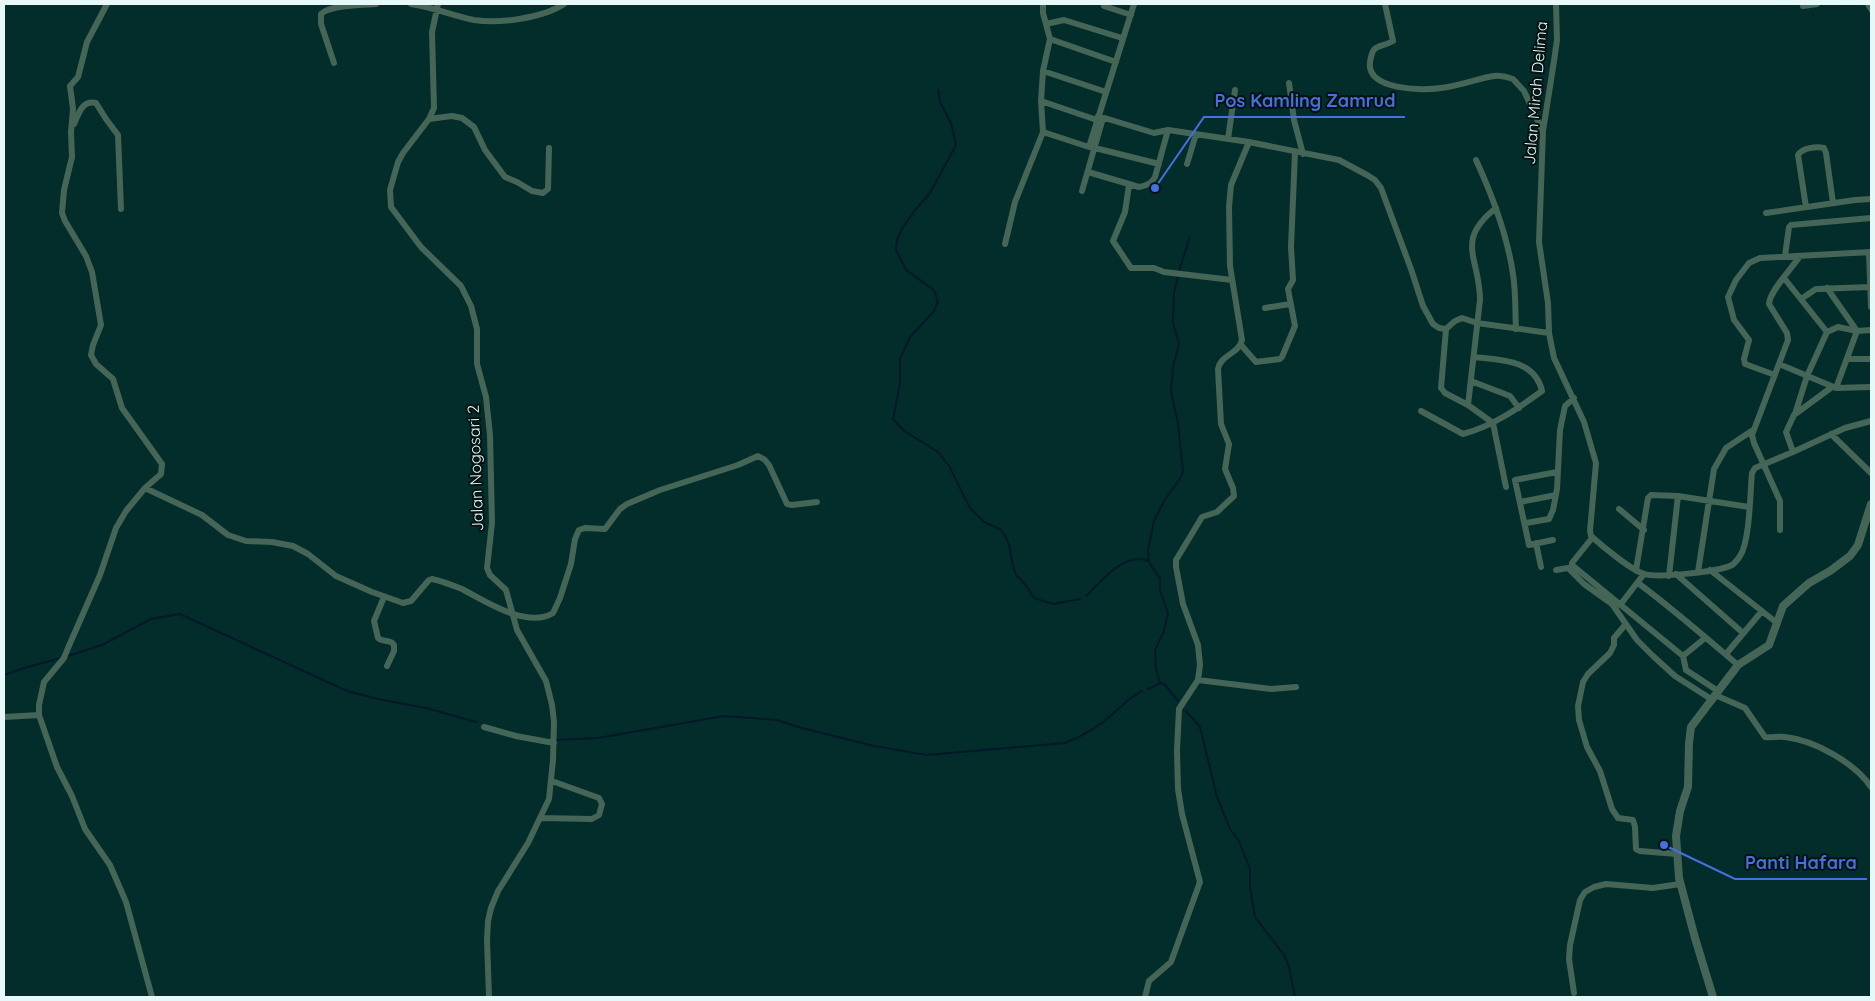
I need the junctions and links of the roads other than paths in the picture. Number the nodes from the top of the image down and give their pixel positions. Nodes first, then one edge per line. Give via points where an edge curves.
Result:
1 (107, 4) edge
2 (376, 4) edge
3 (411, 4) edge
4 (564, 4) edge
5 (1043, 4) edge
6 (1134, 4) edge
7 (1386, 4) edge
8 (1556, 4) edge
9 (1817, 4) edge
10 (1868, 4) edge
11 (437, 6) edge
12 (1104, 6) dead end
13 (1803, 6) dead end
14 (1871, 8) edge
15 (1131, 14) junction
16 (1046, 24) junction
17 (1122, 38) junction
18 (1050, 39) junction
19 (1116, 62) junction
20 (334, 63) dead end
21 (1043, 71) junction
22 (1289, 83) dead end
23 (1235, 90) dead end
24 (1106, 92) junction
25 (1042, 101) junction
26 (1100, 116) junction
27 (429, 119) junction
28 (1168, 130) junction
29 (1543, 131) junction
30 (71, 132) junction
31 (1044, 132) junction
32 (1196, 134) junction
33 (1228, 139) junction
34 (1249, 142) junction
35 (549, 148) dead end
36 (1092, 148) junction
37 (1295, 152) junction
38 (1303, 154) junction
39 (1476, 160) dead end
40 (1159, 164) junction
41 (1186, 164) dead end
42 (1088, 172) junction
43 (1129, 185) junction
44 (1082, 192) dead end
45 (1871, 199) edge
46 (1834, 203) junction
47 (1806, 207) junction
48 (1496, 208) junction
49 (121, 209) dead end
50 (1766, 213) dead end
51 (1871, 218) edge
52 (1005, 244) dead end
53 (1870, 252) edge
54 (1785, 256) junction
55 (1800, 256) junction
56 (1784, 278) junction
57 (1232, 280) junction
58 (1870, 287) edge
59 (1827, 288) junction
60 (1801, 299) junction
61 (1290, 304) junction
62 (1871, 307) edge
63 (1265, 308) dead end
64 (1477, 323) junction
65 (1516, 329) junction
66 (1871, 330) edge
67 (1446, 332) junction
68 (1827, 332) junction
69 (1857, 332) junction
70 (1549, 333) junction
71 (1241, 345) junction
72 (1474, 357) junction
73 (1847, 359) junction
74 (1871, 359) edge
75 (1779, 364) junction
76 (1775, 375) junction
77 (1807, 376) junction
78 (1471, 382) junction
79 (1834, 387) junction
80 (1871, 387) edge
81 (1574, 398) junction
82 (1468, 405) junction
83 (1519, 408) junction
84 (1421, 411) dead end
85 (1795, 414) junction
86 (1871, 421) edge
87 (1493, 423) junction
88 (1753, 430) junction
89 (1831, 434) junction
90 (1793, 452) junction
91 (1764, 463) junction
92 (1557, 472) junction
93 (1871, 473) edge
94 (1506, 487) dead end
95 (145, 488) junction
96 (1556, 495) junction
97 (1678, 496) junction
98 (1709, 501) junction
99 (817, 502) dead end
100 (1520, 502) junction
101 (1871, 504) edge
102 (1749, 507) junction
103 (1619, 509) dead end
104 (1526, 523) junction
105 (1644, 530) junction
106 (1780, 530) dead end
107 (1591, 536) junction
108 (1553, 540) dead end
109 (1536, 543) junction
110 (1541, 567) dead end
111 (1556, 570) dead end
112 (1636, 570) junction
113 (1710, 570) junction
114 (1698, 572) junction
115 (1644, 574) junction
116 (1673, 574) junction
117 (1638, 583) junction
118 (384, 597) junction
119 (1620, 605) junction
120 (1762, 611) junction
121 (511, 613) junction
122 (1777, 623) junction
123 (1625, 624) junction
124 (1743, 633) junction
125 (1705, 638) junction
126 (1726, 654) junction
127 (1683, 656) junction
128 (1738, 665) junction
129 (387, 666) dead end
130 (1198, 680) junction
131 (1296, 687) dead end
132 (1715, 695) junction
133 (39, 715) junction
134 (4, 717) edge
135 (484, 727) dead end
136 (554, 743) junction
137 (552, 781) junction
138 (1871, 787) edge
139 (541, 818) junction
140 (1677, 854) junction
141 (1680, 884) junction
142 (1574, 993) dead end
143 (152, 997) edge
144 (489, 997) edge
145 (1146, 997) edge
146 (1713, 997) edge

1 - 30 street via 87,42 78,77 70,86
2 - 20 street via 332,8 321,14 321,24
3 - 11 street
4 - 11 street via 531,16 492,21 475,20
5 - 16 street
6 - 15 street
7 - 29 street via 1393,41 1377,46 1372,52 1370,70 1374,78 1391,85 1421,89 1454,86 1496,76 1513,79 1524,91
8 - 29 street, Jalan Mirah Delima via 1555,54
9 - 13 street
10 - 14 street
11 - 27 street, Jalan Nogosari 2 via 432,32 434,108
12 - 15 street
15 - 17 street
16 - 17 street via 1064,20
16 - 18 street
17 - 19 street
18 - 19 street
18 - 21 street
19 - 24 street
21 - 24 street
21 - 25 street
22 - 38 street
23 - 33 street
24 - 26 street
25 - 26 street
25 - 31 street
26 - 28 street via 1154,133
26 - 36 street
27 - 35 street via 458,116 466,121 477,131 485,150 502,174 535,192 543,193 548,189
27 - 121 street, Jalan Nogosari 2 via 398,162 390,190 391,207 421,247 461,286 471,306 477,329 477,364 486,397 490,435 492,523 486,568 506,590
28 - 32 street
28 - 40 street
29 - 70 street, Jalan Mirah Delima via 1539,242
30 - 49 street via 81,107 86,103 96,103 118,136
30 - 95 street via 72,157 62,213 92,272 101,325 92,355 96,364 113,379 122,408 162,464 161,474
31 - 36 street
31 - 52 street via 1015,202
32 - 33 street
32 - 41 street
33 - 34 street
34 - 37 street
34 - 57 street via 1234,174 1229,196
36 - 40 street
36 - 42 street
37 - 38 street
37 - 61 street
38 - 67 street via 1339,160 1374,180 1381,188 1423,306 1433,324
39 - 48 street
40 - 43 street via 1150,183 1139,187
42 - 43 street
42 - 44 street
43 - 57 street via 1125,212 1113,241 1131,268 1154,268
45 - 46 street
46 - 47 street
46 - 47 street via 1826,153 1820,147 1803,150 1798,156
47 - 50 street
48 - 64 street via 1479,223 1473,235 1473,263 1480,293
48 - 65 street via 1513,274
51 - 54 street via 1792,225 1787,233
53 - 55 street
53 - 58 street
54 - 55 street
54 - 76 street via 1760,258 1748,264 1736,280 1728,300 1734,320 1749,340 1745,364
55 - 56 street
56 - 60 street
56 - 75 street via 1769,301 1788,336
57 - 71 street
58 - 59 street
58 - 62 street
59 - 60 street via 1812,290
59 - 69 street
60 - 68 street
61 - 63 street
61 - 71 street via 1295,326 1280,359 1256,362
64 - 65 street
64 - 67 street via 1462,318
64 - 72 street
65 - 70 street
66 - 69 street
67 - 82 street via 1441,388
68 - 69 street via 1838,327
68 - 77 street
69 - 73 street
70 - 81 street, Jalan Mirah Delima via 1554,358
71 - 130 street via 1221,360 1218,369 1221,424 1229,444 1225,469 1234,496 1217,512 1202,518 1176,560 1183,604 1198,645
72 - 78 street
72 - 83 street via 1511,361 1528,368 1542,391
73 - 74 street
73 - 79 street
75 - 76 street
75 - 77 street
76 - 88 street
77 - 79 street
77 - 85 street
78 - 82 street
78 - 83 street via 1510,396
79 - 80 street
79 - 85 street
81 - 92 street via 1565,406
81 - 107 street, Jalan Mirah Delima via 1596,463
82 - 87 street
83 - 87 street
84 - 87 street via 1463,434
85 - 90 street via 1786,432
86 - 89 street
87 - 94 street
88 - 91 street via 1753,441
88 - 98 street via 1723,452 1714,469
89 - 90 street
89 - 93 street
90 - 91 street
91 - 102 street via 1752,473
91 - 106 street via 1780,501
92 - 96 street
92 - 100 street via 1515,480
95 - 118 street via 202,515 228,535 302,550 336,576
95 - 133 street via 116,528 100,575 64,658 44,682
96 - 100 street
96 - 104 street via 1549,519
97 - 98 street
97 - 105 street via 1649,496
97 - 116 street
98 - 102 street
98 - 114 street
99 - 121 street via 787,504 769,465 758,456 660,490 627,504 605,529 579,530 571,564 553,613 537,617
100 - 104 street
101 - 122 street via 1854,551 1792,597 1783,606
102 - 113 street via 1740,556 1732,564
103 - 105 street
104 - 109 street via 1529,544
105 - 112 street
107 - 112 street
107 - 119 street via 1572,565
108 - 109 street
109 - 110 street
111 - 123 street via 1568,568 1612,604
112 - 115 street
113 - 114 street
113 - 120 street
114 - 116 street
115 - 116 street
115 - 117 street
116 - 124 street
117 - 119 street
117 - 125 street
118 - 121 street via 408,603 432,579 451,584 486,604
118 - 129 street via 374,624 378,638 394,645
119 - 127 street
120 - 122 street
120 - 124 street
121 - 136 street, Jalan Nogosari 2 via 522,641 546,681 552,705
122 - 128 street via 1769,645
123 - 132 street via 1675,676
123 - 140 street via 1614,638 1610,653 1583,682 1578,706 1580,720 1587,747 1600,771 1612,809 1618,818 1633,820 1636,849
124 - 126 street
125 - 126 street
125 - 127 street
126 - 128 street
127 - 132 street via 1686,670
128 - 132 street
130 - 131 street via 1271,690
130 - 145 street via 1179,710 1177,750 1182,814 1200,882 1171,962 1150,981
132 - 138 street via 1745,708 1765,736 1806,741 1853,767
132 - 140 street via 1691,727 1688,787 1680,811
133 - 134 street
133 - 143 street via 57,767 85,829 110,866 126,902
135 - 136 street
136 - 137 street, Jalan Nogosari 2
137 - 139 street, Jalan Nogosari 2
137 - 139 street via 599,798 602,804 599,815 592,819
139 - 144 street, Jalan Nogosari 2 via 491,908 488,921
140 - 141 street
141 - 142 street via 1653,888 1606,884 1585,892 1580,900 1570,945
141 - 146 street

